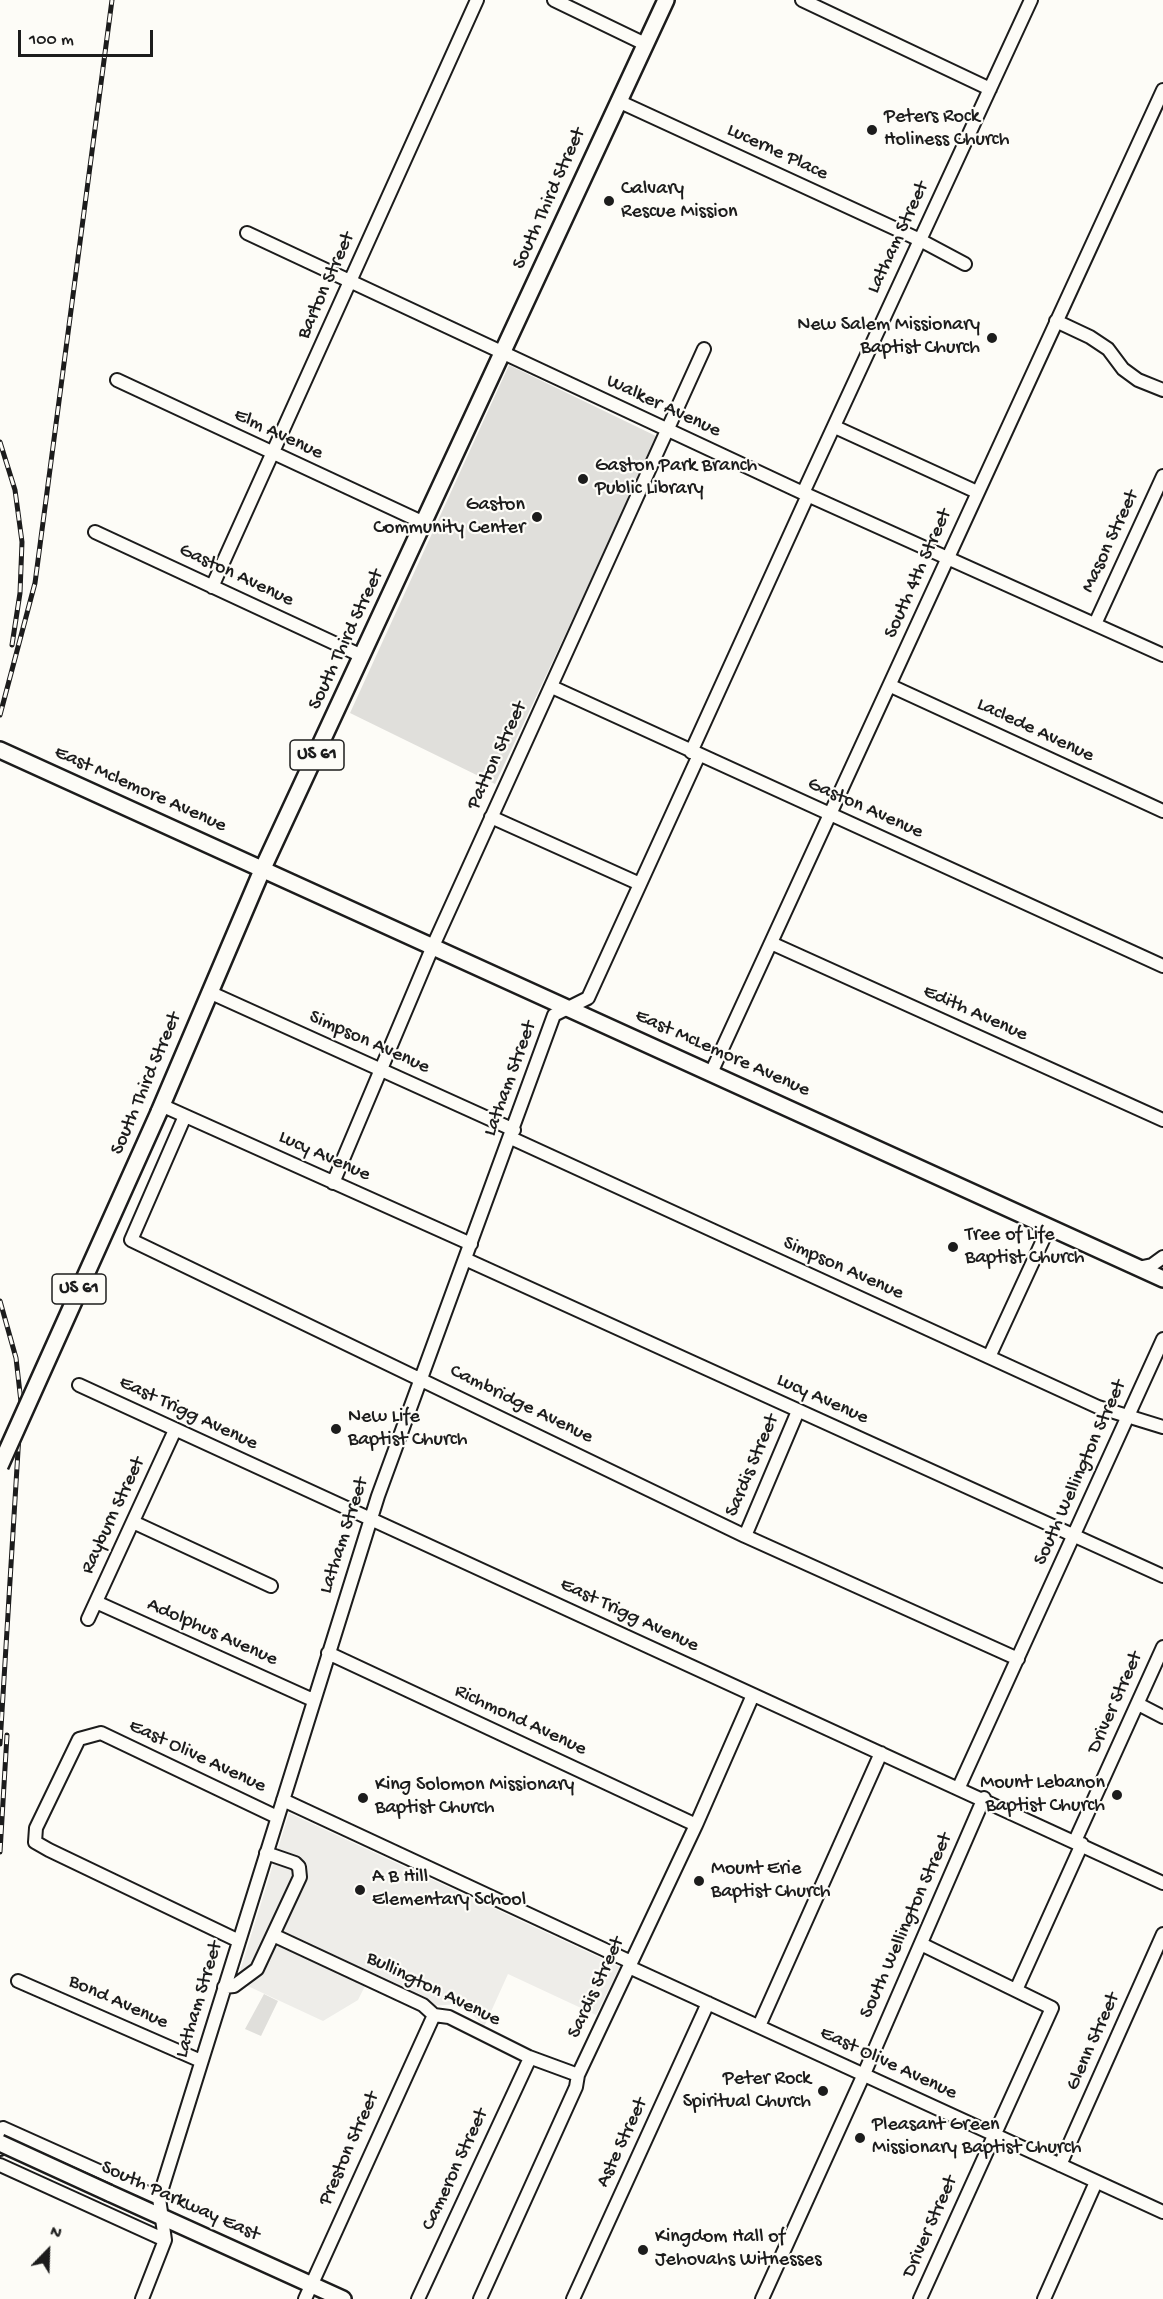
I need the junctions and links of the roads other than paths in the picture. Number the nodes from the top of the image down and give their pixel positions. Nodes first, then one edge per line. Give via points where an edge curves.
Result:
1 (477, 0) edge
2 (556, 0) edge
3 (666, 0) edge
4 (802, 0) edge
5 (1031, 0) edge
6 (645, 44) junction
7 (990, 89) junction
8 (1163, 90) edge
9 (618, 101) junction
10 (247, 233) dead end
11 (920, 240) junction
12 (965, 264) dead end
13 (350, 282) junction
14 (1056, 321) junction
15 (704, 349) dead end
16 (503, 354) junction
17 (117, 380) dead end
18 (1163, 390) edge
19 (835, 427) junction
20 (667, 430) junction
21 (272, 454) junction
22 (1163, 476) edge
23 (977, 492) junction
24 (806, 494) junction
25 (424, 523) junction
26 (95, 531) dead end
27 (947, 558) junction
28 (212, 587) junction
29 (1095, 624) junction
30 (1163, 655) edge
31 (362, 656) junction
32 (891, 686) junction
33 (552, 687) junction
34 (0, 750) edge
35 (695, 754) junction
36 (1163, 811) edge
37 (831, 815) junction
38 (492, 817) junction
39 (263, 868) junction
40 (640, 884) junction
41 (771, 943) junction
42 (434, 946) junction
43 (1163, 966) edge
44 (209, 992) junction
45 (569, 1008) junction
46 (381, 1070) junction
47 (711, 1073) junction
48 (160, 1108) junction
49 (185, 1116) junction
50 (1163, 1120) edge
51 (512, 1134) junction
52 (333, 1183) junction
53 (1049, 1227) junction
54 (471, 1244) junction
55 (1163, 1257) edge
56 (465, 1259) junction
57 (1138, 1268) junction
58 (1163, 1279) edge
59 (1163, 1339) edge
60 (990, 1357) junction
61 (421, 1379) junction
62 (79, 1385) dead end
63 (798, 1411) junction
64 (1128, 1415) junction
65 (1163, 1427) edge
66 (175, 1430) junction
67 (0, 1466) edge
68 (370, 1519) junction
69 (133, 1522) junction
70 (745, 1536) junction
71 (1074, 1536) junction
72 (1163, 1576) edge
73 (272, 1586) dead end
74 (96, 1602) junction
75 (88, 1619) dead end
76 (1163, 1647) edge
77 (328, 1653) junction
78 (1018, 1659) junction
79 (753, 1695) junction
80 (313, 1700) junction
81 (1138, 1704) junction
82 (1163, 1717) edge
83 (881, 1753) junction
84 (959, 1787) junction
85 (984, 1798) junction
86 (283, 1800) junction
87 (277, 1816) junction
88 (696, 1825) junction
89 (1079, 1842) junction
90 (266, 1853) junction
91 (1163, 1882) edge
92 (1163, 1934) edge
93 (273, 1935) junction
94 (239, 1941) junction
95 (921, 1944) junction
96 (630, 1964) junction
97 (18, 1981) dead end
98 (224, 1987) junction
99 (1016, 1990) junction
100 (708, 2003) junction
101 (434, 2016) junction
102 (759, 2026) junction
103 (530, 2058) junction
104 (201, 2061) junction
105 (864, 2074) junction
106 (578, 2075) junction
107 (994, 2135) junction
108 (0, 2143) edge
109 (0, 2150) edge
110 (0, 2165) edge
111 (1060, 2166) junction
112 (1096, 2182) junction
113 (159, 2198) junction
114 (1163, 2212) edge
115 (162, 2216) junction
116 (165, 2240) junction
117 (311, 2284) junction
118 (142, 2299) edge
119 (305, 2299) edge
120 (343, 2299) edge
121 (418, 2299) edge
122 (480, 2299) edge
123 (573, 2299) edge
124 (762, 2299) edge
125 (920, 2299) edge
126 (1044, 2299) edge

1 - 13 street, Barton Street
2 - 6 street
3 - 6 main road, South Third Street / US 61
4 - 7 street
5 - 7 street, Latham Street
6 - 9 main road, South Third Street / US 61
7 - 11 street, Latham Street
8 - 14 street, South 4th Street
9 - 11 street, Lucerne Place
9 - 16 main road, South Third Street / US 61
10 - 13 street, Walker Avenue
11 - 12 street, Lucerne Place
11 - 19 street, Latham Street
13 - 16 street, Walker Avenue
13 - 21 street, Barton Street
14 - 18 street via 1090,337 1138,380
14 - 23 street, South 4th Street
15 - 20 street, Patton Street
16 - 20 street, Walker Avenue
16 - 25 main road, South Third Street / US 61
17 - 21 street, Elm Avenue
19 - 23 street
19 - 24 street, Latham Street
20 - 24 street, Walker Avenue
20 - 33 street, Patton Street
21 - 25 street, Elm Avenue
21 - 28 street, Barton Street
22 - 29 street, Mason Street
23 - 27 street, South 4th Street
24 - 27 street, Walker Avenue
24 - 35 street, Latham Street
25 - 31 main road, South Third Street / US 61
26 - 28 street, Gaston Avenue
27 - 29 street, Walker Avenue
27 - 32 street, South 4th Street
28 - 31 street, Gaston Avenue
29 - 30 street, Walker Avenue
31 - 39 main road, South Third Street / US 61
32 - 36 street, Laclede Avenue
32 - 37 street, South 4th Street
33 - 35 street, Gaston Avenue
33 - 38 street, Patton Street
34 - 39 main road, East Mclemore Avenue
35 - 37 street, Gaston Avenue
35 - 40 street, Latham Street
37 - 41 street, South 4th Street
37 - 43 street, Gaston Avenue
38 - 40 street
38 - 42 street, Patton Street
39 - 42 main road, East McLemore Avenue
39 - 44 main road, South Third Street / US 61
40 - 45 street, Latham Street via 588,998
41 - 47 street, South 4th Street
41 - 50 street, Edith Avenue
42 - 45 main road, East McLemore Avenue
42 - 46 street, Patton Street
44 - 46 street, Simpson Avenue
44 - 48 main road, South Third Street / US 61
45 - 47 main road, East McLemore Avenue
45 - 51 street, Latham Street via 554,1015
46 - 51 street, Simpson Avenue
46 - 52 street, Patton Street
47 - 53 main road, East McLemore Avenue
48 - 49 street, Lucy Avenue
48 - 67 main road, South Third Street / US 61, bridge
49 - 52 street, Lucy Avenue
49 - 61 street, Cambridge Avenue via 131,1240
51 - 54 street, Latham Street
51 - 60 street, Simpson Avenue
52 - 54 street, Lucy Avenue
53 - 57 main road, East McLemore Avenue
53 - 60 street
54 - 56 street, Latham Street
55 - 57 street
56 - 61 street, Latham Street
56 - 63 street, Lucy Avenue
57 - 58 main road, East McLemore Avenue
59 - 64 street, South Wellington Street
60 - 64 street, Simpson Avenue via 1098,1407
61 - 68 street, Latham Street
61 - 70 street, Cambridge Avenue
62 - 66 street, East Trigg Avenue
63 - 70 street, Sardis Street
63 - 71 street, Lucy Avenue
64 - 65 street, Simpson Avenue
64 - 71 street, South Wellington Street
66 - 68 street, East Trigg Avenue
66 - 69 street, Rayburn Street
68 - 77 street, Latham Street
68 - 79 street, East Trigg Avenue
69 - 73 street
69 - 74 street, Rayburn Street
70 - 78 street, Cambridge Avenue
71 - 72 street, Lucy Avenue
71 - 78 street, South Wellington Street
74 - 75 street, Rayburn Street
74 - 80 street, Adolphus Avenue
76 - 81 street, Driver Street
77 - 80 street, Latham Street
77 - 88 street, Richmond Avenue
78 - 84 street, South Wellington Street
79 - 83 street, East Trigg Avenue
79 - 88 street, Sardis Street
80 - 86 street, Latham Street
81 - 82 street
81 - 89 street, Driver Street
83 - 84 street, East Trigg Avenue
83 - 102 street
84 - 85 street, East Trigg Avenue
85 - 89 street, East Trigg Avenue
85 - 95 street, South Wellington Street
86 - 87 street, Latham Street
86 - 96 street, East Olive Avenue
87 - 90 street, Latham Street
87 - 94 street, East Olive Avenue via 101,1733 79,1739 36,1828 35,1842
88 - 96 street, Sardis Street
89 - 91 street, East Trigg Avenue
89 - 99 street, Driver Street
90 - 93 street via 295,1863 301,1872
90 - 94 street, Latham Street
92 - 111 street, Glenn Street
93 - 98 street via 257,1970 234,1986
93 - 101 street, Bullington Avenue via 423,2005
94 - 98 street, Latham Street
95 - 99 street
95 - 105 street, South Wellington Street
96 - 100 street, East Olive Avenue
96 - 106 street, Sardis Street
97 - 104 street, Bond Avenue
98 - 104 street, Latham Street
99 - 107 street, Driver Street via 1052,2008
100 - 102 street, East Olive Avenue
100 - 123 street, Aste Street
101 - 103 street, Bullington Avenue via 448,2017
101 - 117 street, Preston Street
102 - 105 street, East Olive Avenue
103 - 106 street, Bullington Avenue
103 - 121 street, Cameron Street
104 - 113 street, Latham Street
105 - 107 street, East Olive Avenue
105 - 124 street, South Wellington Street
106 - 122 street, Sardis Street
107 - 111 street, East Olive Avenue
107 - 125 street, Driver Street
108 - 115 main road, South Parkway East, bridge
109 - 113 street via 3,2127
110 - 116 street
111 - 112 street, East Olive Avenue
112 - 114 street, East Olive Avenue
112 - 126 street
113 - 115 street, Latham Street
115 - 116 street, Latham Street
115 - 117 main road, South Parkway East
116 - 118 street, Latham Street
117 - 119 street, Preston Street
117 - 120 main road, South Parkway East

